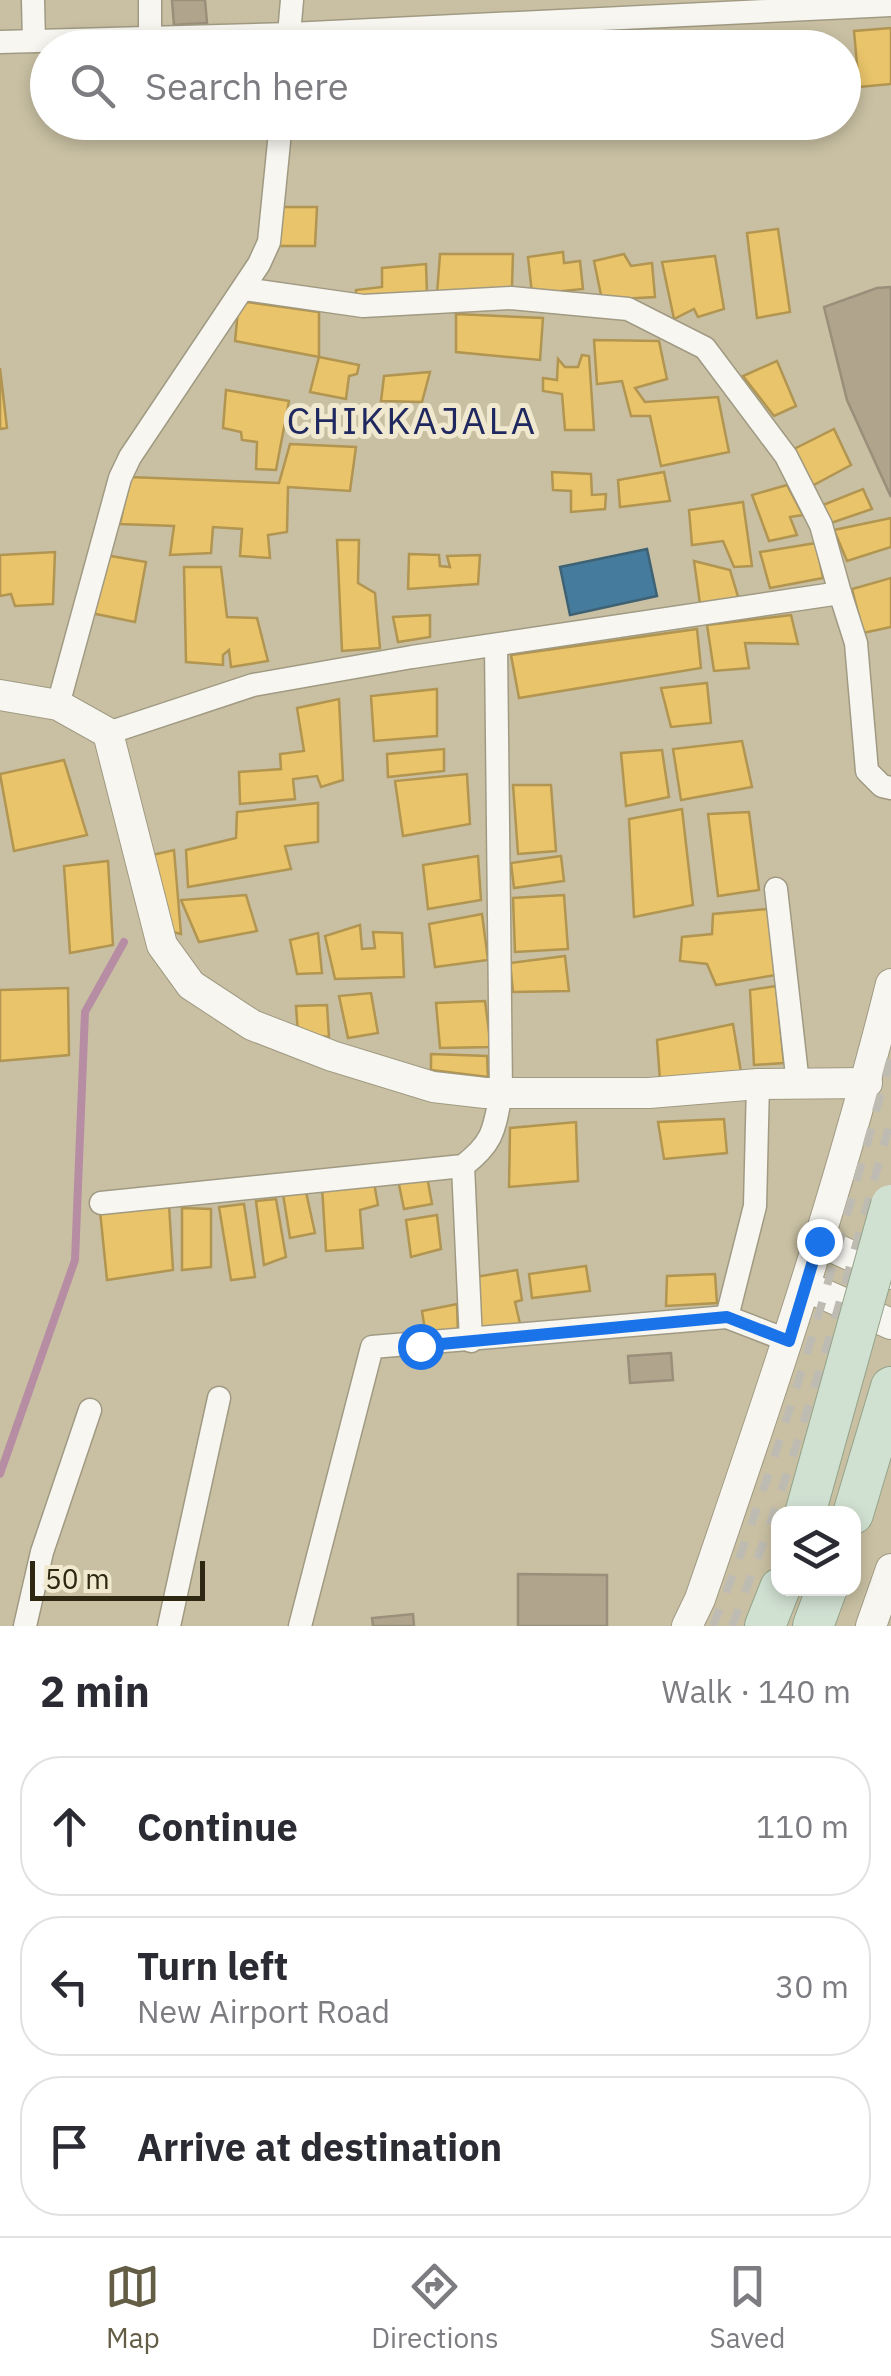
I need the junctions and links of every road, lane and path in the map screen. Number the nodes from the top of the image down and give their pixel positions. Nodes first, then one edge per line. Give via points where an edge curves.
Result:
1 (33, 0) edge
2 (150, 0) edge
3 (292, 0) edge
4 (891, 5) edge
5 (34, 30) edge
6 (150, 30) edge
7 (290, 30) edge
8 (473, 30) edge
9 (30, 41) edge
10 (0, 42) edge
11 (278, 140) edge
12 (244, 289) junction
13 (840, 594) junction
14 (496, 646) junction
15 (0, 695) edge
16 (58, 705) junction
17 (108, 733) junction
18 (891, 788) edge
19 (776, 889) dead end
20 (891, 984) edge
21 (868, 1083) junction
22 (758, 1084) junction
23 (798, 1084) junction
24 (501, 1092) junction
25 (462, 1166) junction
26 (101, 1203) dead end
27 (891, 1204) edge
28 (819, 1241) junction
29 (891, 1274) edge
30 (805, 1286) junction
31 (727, 1317) junction
32 (891, 1324) edge
33 (470, 1340) junction
34 (789, 1341) junction
35 (891, 1387) edge
36 (219, 1398) dead end
37 (90, 1410) dead end
38 (807, 1506) edge
39 (855, 1506) edge
40 (891, 1569) edge
41 (777, 1596) edge
42 (824, 1596) edge
43 (25, 1626) edge
44 (169, 1626) edge
45 (300, 1626) edge
46 (687, 1626) edge
47 (765, 1626) edge
48 (814, 1626) edge
49 (872, 1626) edge

1 - 5 street
2 - 6 street
3 - 7 street
4 - 8 street
9 - 10 street
11 - 12 street via 268,242
12 - 13 street via 363,306 511,298 628,309 705,348 786,456 821,525
12 - 16 street via 120,478
13 - 14 street
13 - 18 street via 856,642 867,771
14 - 17 street via 254,685
14 - 24 street
15 - 16 street
16 - 17 street
17 - 24 street via 162,945 191,985 252,1025 332,1056 433,1087
19 - 23 street
20 - 21 street
21 - 23 street
21 - 28 street
22 - 23 street
22 - 24 street via 649,1094
22 - 31 street via 754,1206
24 - 25 street via 484,1149
25 - 26 street
25 - 33 street
27 - 38 highway, bridge
28 - 29 street
28 - 30 street
30 - 32 street
30 - 34 street
31 - 33 street
31 - 34 street
33 - 45 street via 372,1347
34 - 46 street
35 - 39 highway
36 - 44 street
37 - 43 street via 42,1552
40 - 49 street
41 - 47 highway
42 - 48 highway

